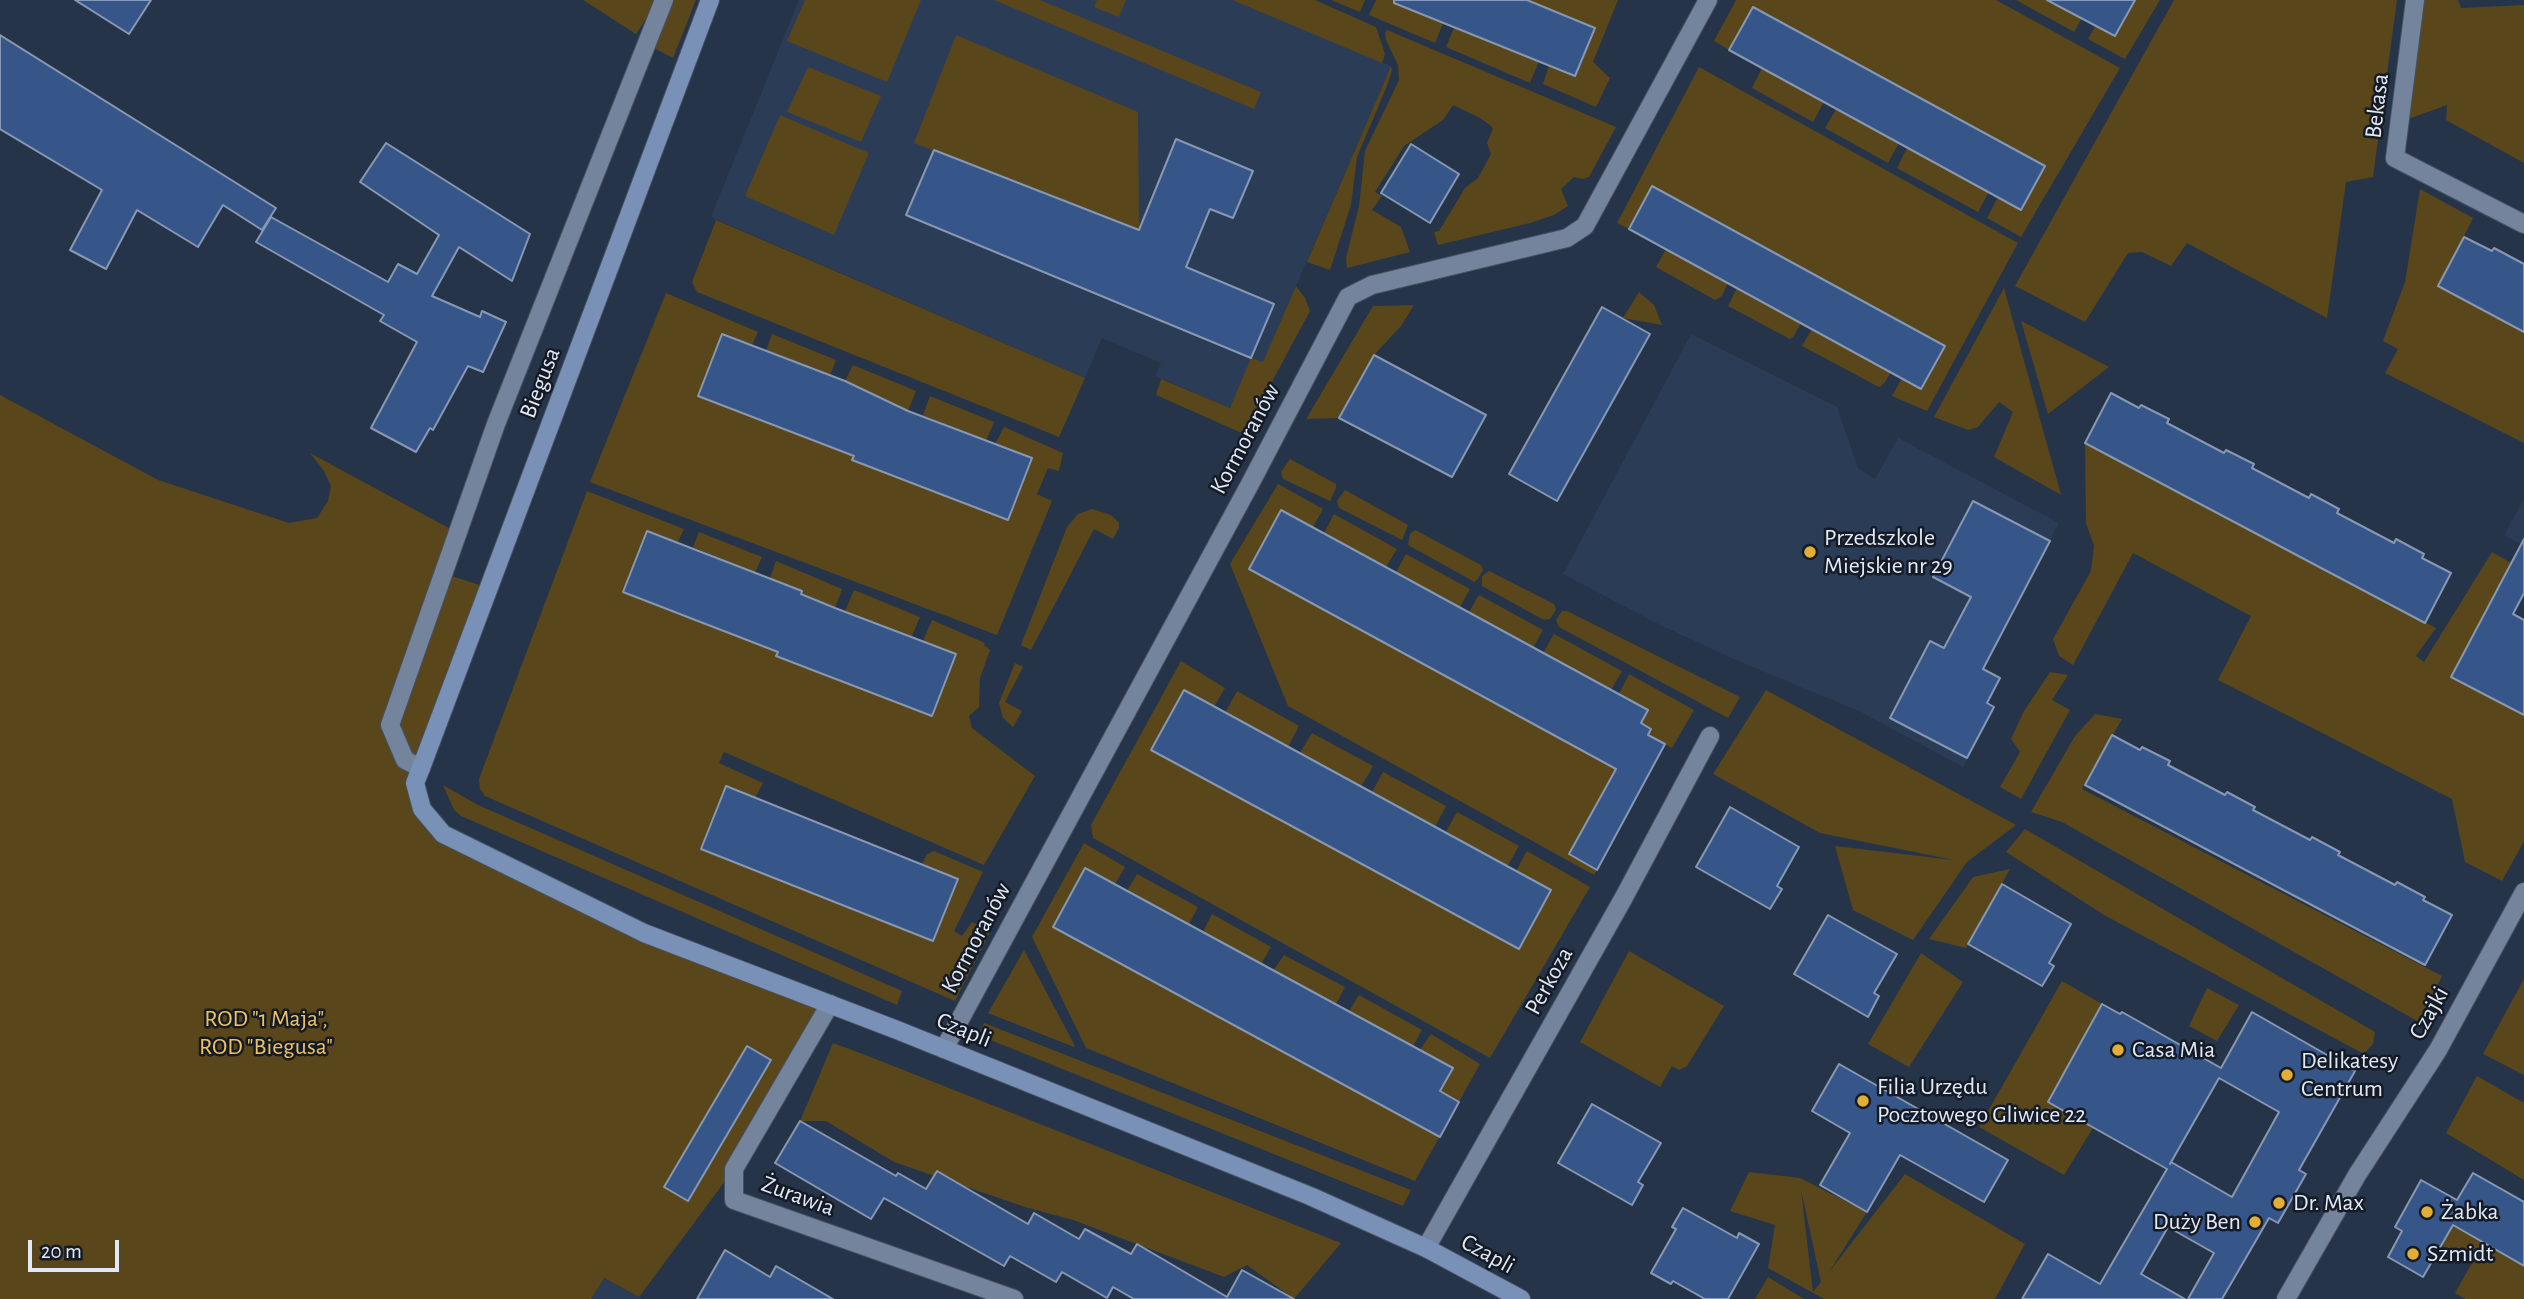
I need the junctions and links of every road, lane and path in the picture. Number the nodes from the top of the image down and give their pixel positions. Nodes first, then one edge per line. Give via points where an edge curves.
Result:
1 (664, 0) edge
2 (710, 0) edge
3 (1708, 0) edge
4 (2415, 0) edge
5 (2524, 224) edge
6 (1710, 736) dead end
7 (418, 776) junction
8 (2524, 892) edge
9 (830, 1004) junction
10 (944, 1049) junction
11 (1426, 1248) junction
12 (1014, 1299) edge
13 (1521, 1299) edge
14 (2286, 1299) edge

1 - 7 street via 491,436 390,725 405,760
2 - 7 street, Biegusa
3 - 10 street, Kormoranów via 1585,226 1567,238 1372,285 1348,296
4 - 5 street, Bekasa via 2395,158
6 - 11 street, Perkoza
7 - 9 street, Czapli via 422,809 443,834 644,933
8 - 14 street, Czajki via 2438,1050 2357,1175
9 - 10 street, Czapli
9 - 12 street, Żurawia via 734,1169 734,1200
10 - 11 street, Czapli via 1310,1196
11 - 13 street, Czapli

